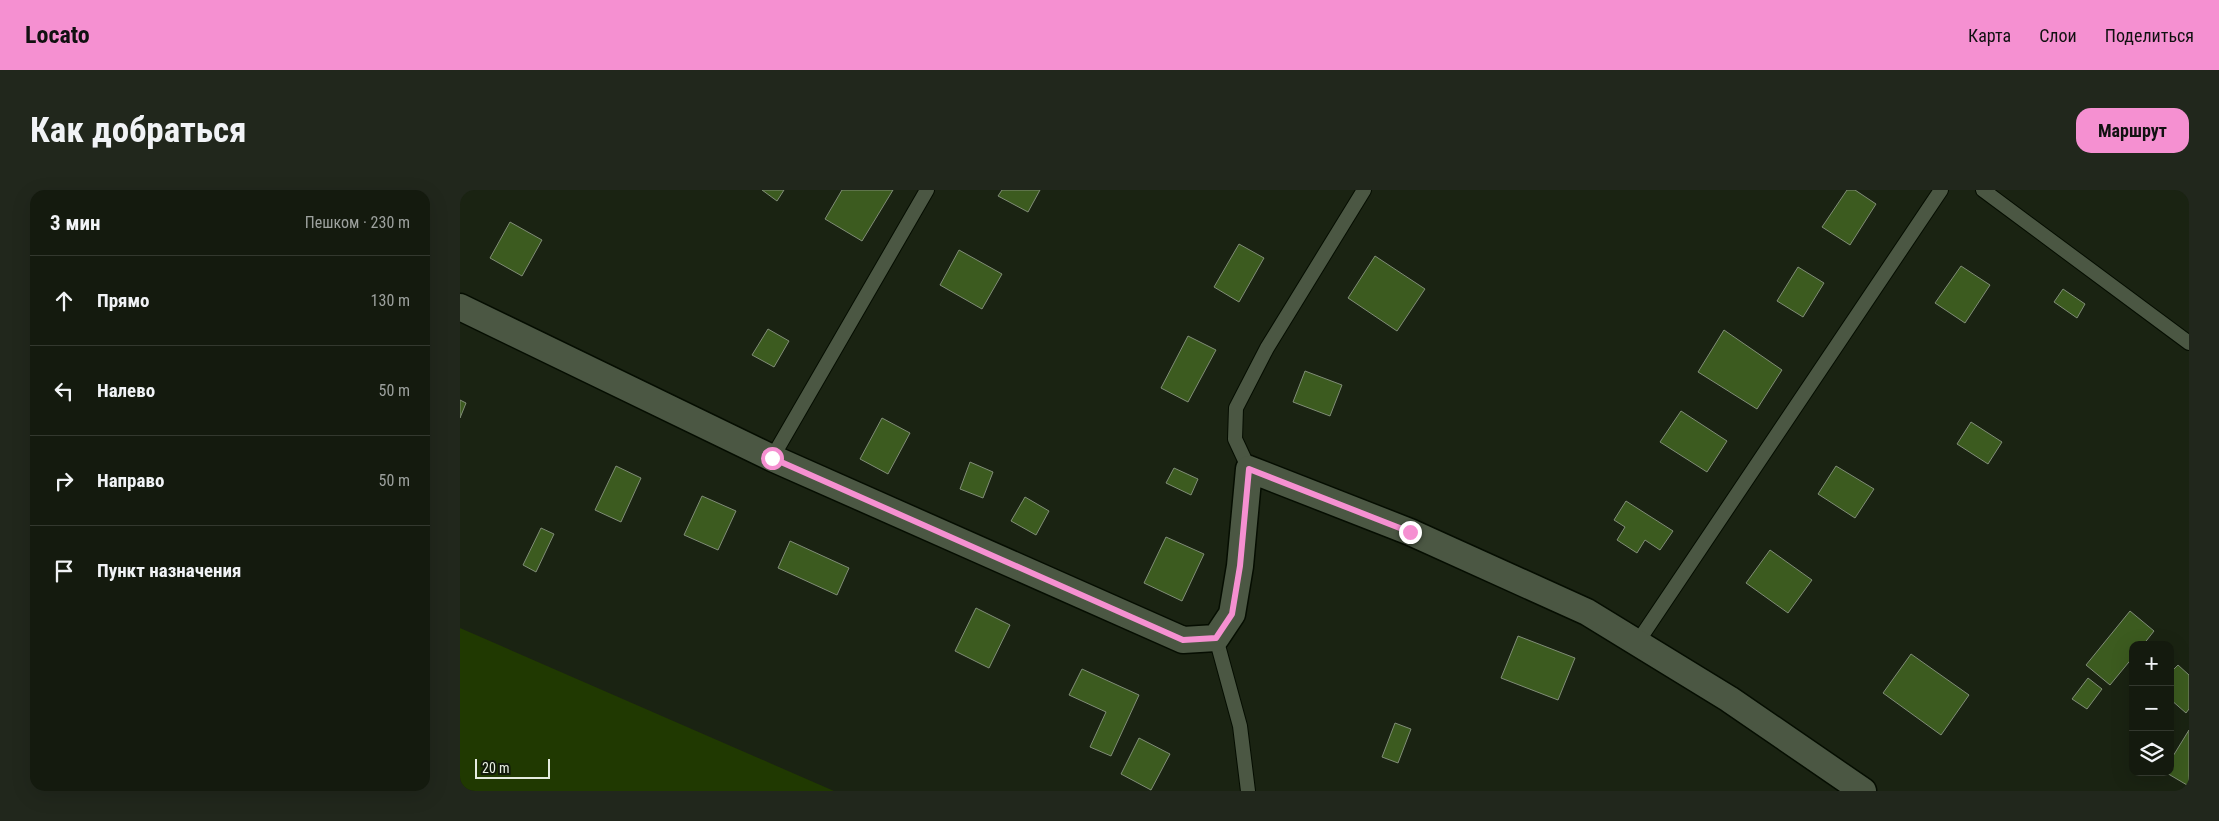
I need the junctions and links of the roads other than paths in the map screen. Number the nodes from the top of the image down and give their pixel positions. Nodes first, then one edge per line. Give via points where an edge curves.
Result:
1 (927, 190) edge
2 (1364, 190) edge
3 (1941, 190) edge
4 (1983, 190) edge
5 (460, 308) edge
6 (2189, 343) edge
7 (772, 458) junction
8 (1249, 469) junction
9 (1216, 638) junction
10 (1637, 643) junction
11 (1248, 791) edge
12 (1863, 791) edge

1 - 7 lane
2 - 8 lane via 1267,348 1236,408 1235,440
3 - 10 lane
4 - 6 lane
5 - 7 street
7 - 9 street via 1183,640
8 - 9 street via 1232,614
8 - 10 street via 1410,532 1587,612
9 - 11 lane via 1240,726
10 - 12 street via 1729,699

